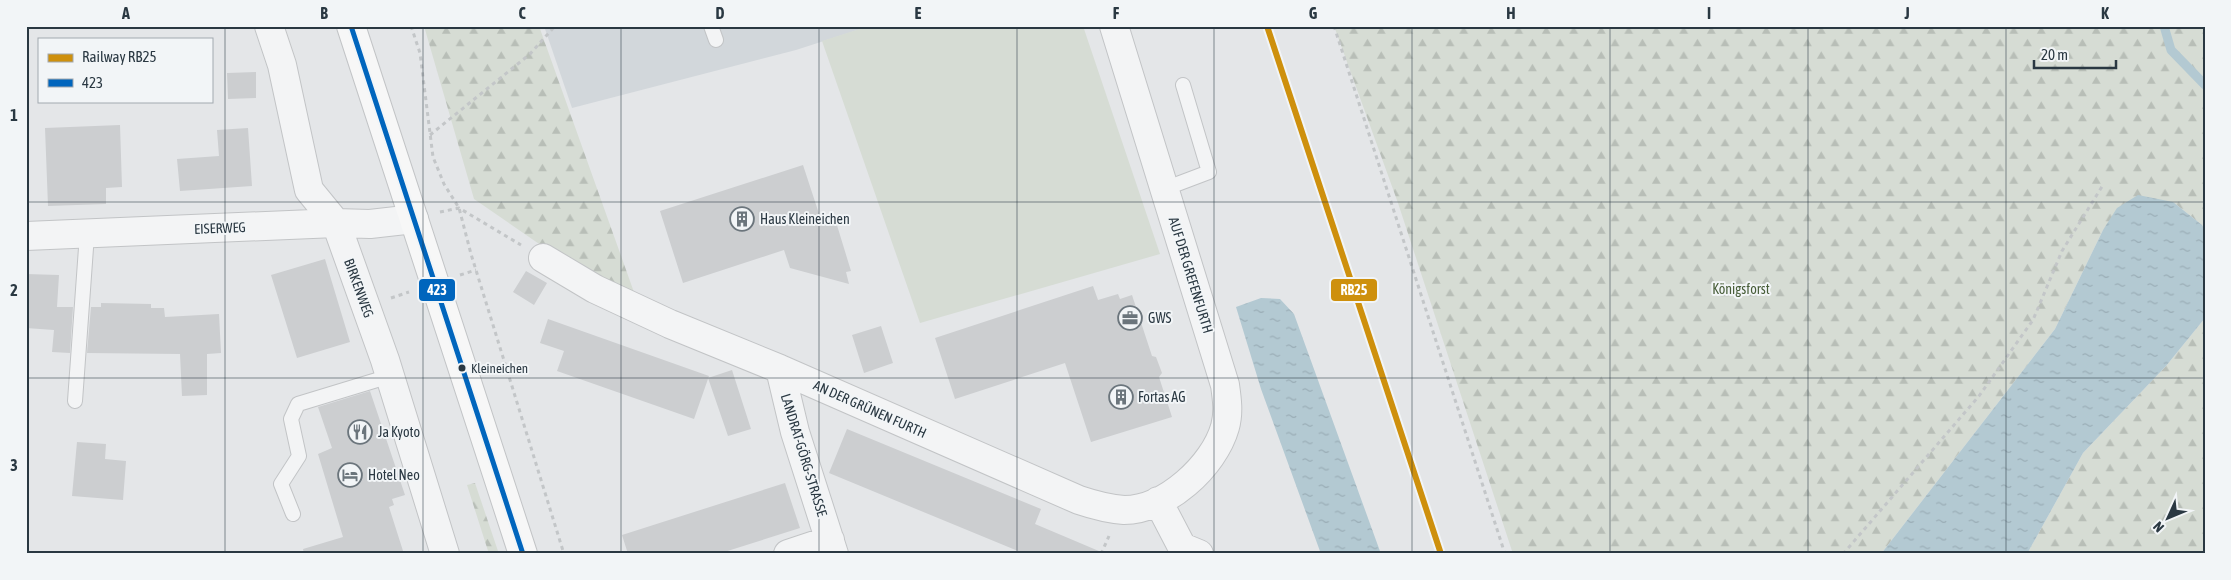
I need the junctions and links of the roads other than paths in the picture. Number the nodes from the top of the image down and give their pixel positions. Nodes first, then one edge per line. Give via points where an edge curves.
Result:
1 (269, 26) edge
2 (351, 26) edge
3 (711, 26) edge
4 (1114, 26) edge
5 (716, 40) dead end
6 (1183, 85) dead end
7 (1164, 189) junction
8 (414, 219) junction
9 (336, 223) junction
10 (86, 234) junction
11 (26, 236) edge
12 (543, 258) road end
13 (780, 369) junction
14 (390, 376) junction
15 (75, 401) dead end
16 (1158, 501) junction
17 (293, 514) dead end
18 (832, 547) edge
19 (1188, 551) edge
20 (445, 554) edge
21 (523, 554) edge
22 (788, 554) edge

1 - 9 street, BIRKENWEG via 282,65 309,190
2 - 8 main road
3 - 5 lane
4 - 7 street, AUF DER GREFENFURTH
6 - 7 lane via 1209,172
7 - 16 street, AUF DER GREFENFURTH via 1225,385 1228,408 1216,449 1175,493
8 - 9 street, EISERWEG via 370,224
8 - 21 main road
9 - 10 street, EISERWEG
9 - 14 street, BIRKENWEG
10 - 11 street, EISERWEG
10 - 15 lane
12 - 13 street, AN DER GRÜNEN FURTH via 595,289
13 - 16 street, AN DER GRÜNEN FURTH via 1079,500 1126,510
13 - 18 street, LANDRAT-GÖRG-STRASSE via 795,432
14 - 17 lane via 298,404 291,419 299,456 282,484
14 - 20 street, BIRKENWEG
16 - 19 street
18 - 22 street, LANDRAT-GÖRG-STRASSE

